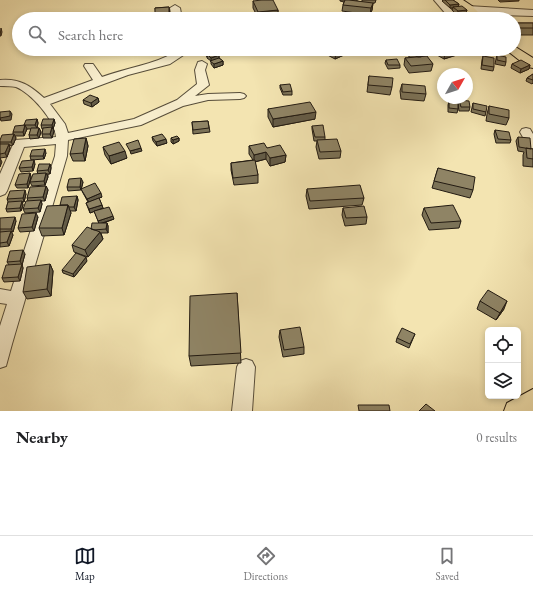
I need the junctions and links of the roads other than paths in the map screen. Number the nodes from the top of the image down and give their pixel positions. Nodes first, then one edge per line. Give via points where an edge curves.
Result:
1 (438, 0) edge
2 (455, 0) edge
3 (174, 8) dead end
4 (468, 9) junction
5 (175, 12) edge
6 (448, 12) edge
7 (471, 12) edge
8 (501, 12) edge
9 (521, 13) edge
10 (533, 13) edge
11 (521, 55) edge
12 (176, 56) edge
13 (202, 64) dead end
14 (533, 64) edge
15 (89, 66) dead end
16 (100, 82) junction
17 (0, 83) edge
18 (240, 96) dead end
19 (42, 103) junction
20 (180, 103) junction
21 (526, 132) dead end
22 (62, 139) junction
23 (533, 145) edge
24 (0, 191) edge
25 (0, 296) edge
26 (17, 298) junction
27 (0, 360) edge
28 (246, 367) dead end
29 (533, 400) edge
30 (242, 411) edge
31 (516, 411) edge

1 - 6 street
2 - 4 main road
3 - 5 street
4 - 7 main road
4 - 8 street
9 - 10 street
11 - 14 main road
12 - 16 street via 152,67
13 - 20 street via 200,70 203,85
15 - 16 street
16 - 19 street
17 - 19 street via 23,86
18 - 20 street via 208,97
19 - 22 street via 61,126
20 - 22 street via 137,122
21 - 23 street
22 - 24 street via 19,143
22 - 26 street via 61,156
25 - 26 street
26 - 27 street
28 - 30 street
29 - 31 main road

